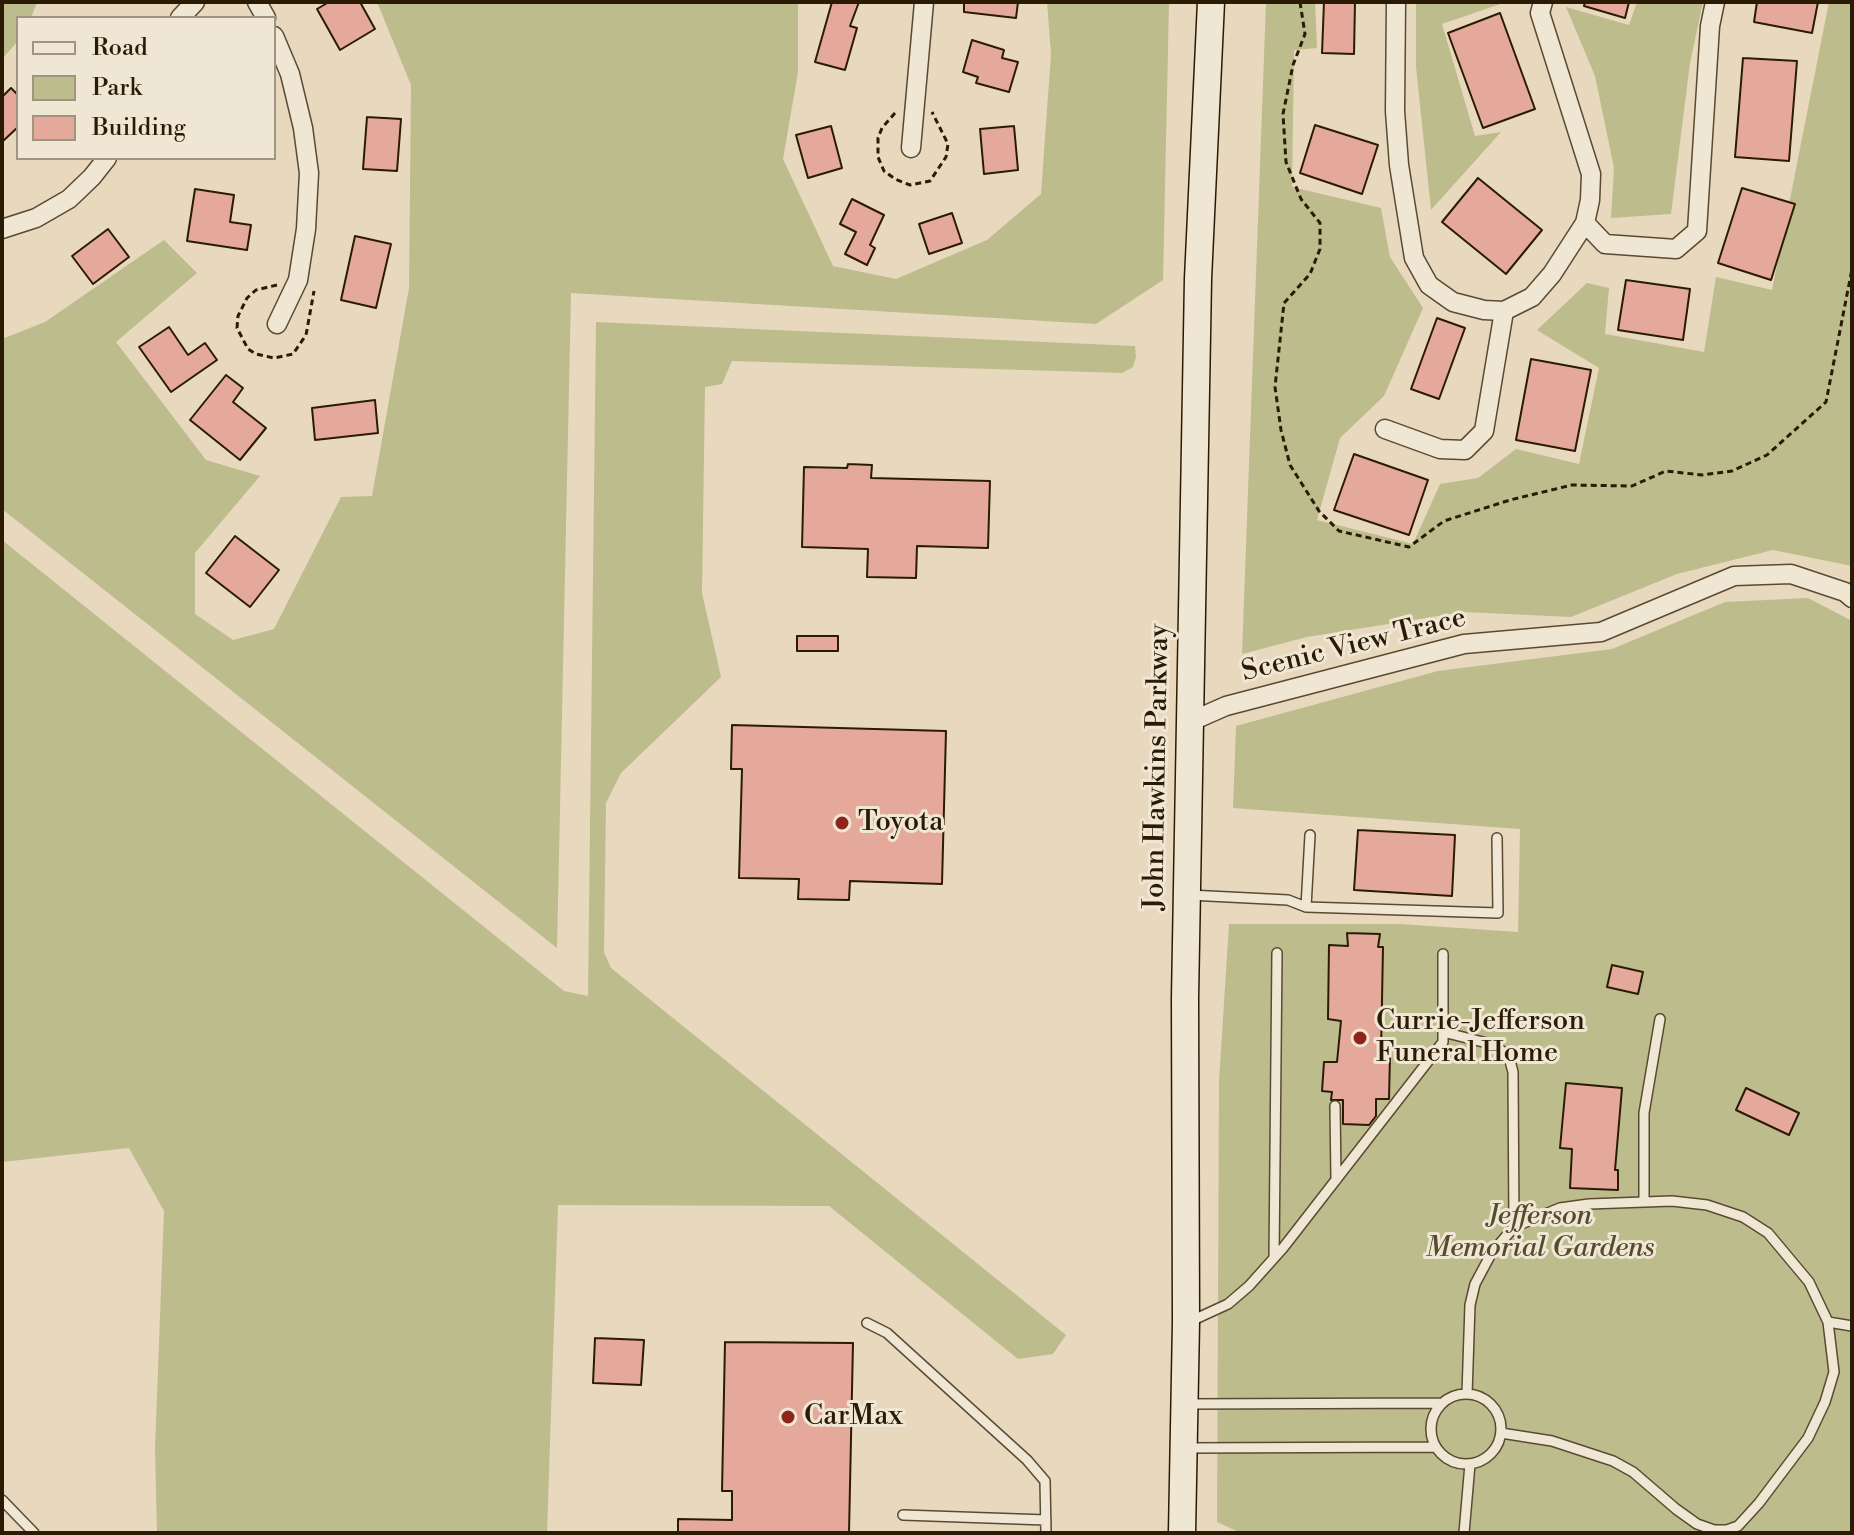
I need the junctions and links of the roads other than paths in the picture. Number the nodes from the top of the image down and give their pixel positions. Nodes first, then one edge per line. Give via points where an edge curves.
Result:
1 (924, 2) edge
2 (1211, 2) edge
3 (1396, 2) edge
4 (1543, 2) edge
5 (1715, 2) edge
6 (276, 41) edge
7 (911, 148) dead end
8 (105, 160) edge
9 (1585, 223) junction
10 (2, 229) edge
11 (1504, 311) junction
12 (277, 324) dead end
13 (1385, 429) dead end
14 (1852, 598) edge
15 (1192, 721) junction
16 (1310, 835) dead end
17 (1497, 838) dead end
18 (1189, 895) junction
19 (1306, 907) junction
20 (1277, 953) dead end
21 (1443, 954) dead end
22 (1660, 1019) dead end
23 (1443, 1032) junction
24 (1335, 1106) dead end
25 (1336, 1180) junction
26 (1644, 1202) junction
27 (1514, 1227) junction
28 (1274, 1258) junction
29 (1186, 1322) junction
30 (1828, 1322) junction
31 (867, 1323) dead end
32 (1852, 1326) edge
33 (1467, 1394) junction
34 (1442, 1403) junction
35 (1183, 1404) junction
36 (1501, 1433) junction
37 (1435, 1447) junction
38 (1183, 1448) junction
39 (1470, 1464) junction
40 (2, 1500) edge
41 (903, 1515) dead end
42 (1046, 1520) junction
43 (1728, 1532) edge
44 (34, 1533) edge
45 (1046, 1533) edge
46 (1182, 1533) edge
47 (1464, 1533) edge

1 - 7 street
2 - 15 main road, John Hawkins Parkway via 1198,279
3 - 11 street via 1395,111 1414,258 1429,285 1453,302
4 - 9 street via 1540,13 1591,174
5 - 9 street via 1697,231 1676,249 1605,244
6 - 12 street via 290,74 309,173 298,280
8 - 10 street via 69,199
9 - 11 street via 1532,297
11 - 13 street via 1484,431 1465,450 1440,449
14 - 15 street, Scenic View Trace via 1791,574 1734,576 1601,632 1464,644 1226,706
15 - 18 main road, John Hawkins Parkway
16 - 19 lane
17 - 19 lane via 1498,913
18 - 19 lane via 1288,900
18 - 29 main road, John Hawkins Parkway
20 - 28 lane
21 - 23 lane
22 - 26 lane via 1644,1113
23 - 25 lane via 1443,1042
23 - 27 lane via 1491,1044 1510,1061
24 - 25 lane
25 - 28 lane
26 - 27 lane via 1560,1208
26 - 30 lane via 1707,1205 1743,1217 1768,1233 1809,1282
27 - 33 lane via 1475,1284
28 - 29 lane via 1228,1304
29 - 35 main road, John Hawkins Parkway
30 - 32 lane
30 - 43 lane via 1834,1372 1808,1438 1759,1503
31 - 42 lane via 887,1333 1027,1460 1045,1481
33 - 34 lane
33 - 36 lane via 1488,1402
34 - 35 lane
34 - 37 lane via 1430,1431
35 - 38 main road, John Hawkins Parkway
36 - 39 lane via 1491,1454
36 - 43 lane via 1552,1441 1613,1461 1697,1524
37 - 38 lane
37 - 39 lane via 1448,1460
38 - 46 main road, John Hawkins Parkway
39 - 47 lane
40 - 44 lane
41 - 42 lane
42 - 45 lane

